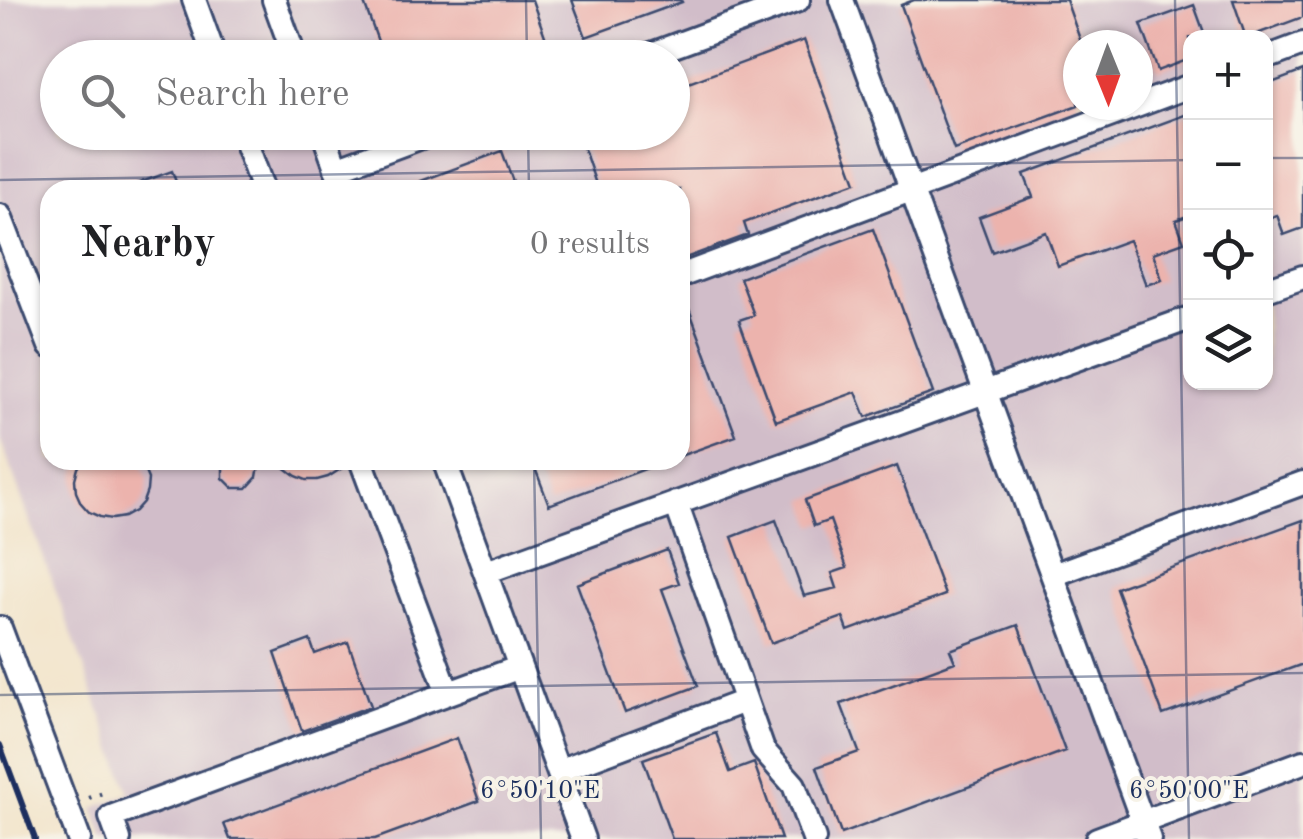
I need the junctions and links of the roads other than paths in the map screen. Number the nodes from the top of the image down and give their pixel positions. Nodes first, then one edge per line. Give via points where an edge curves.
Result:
1 (194, 0) edge
2 (274, 0) edge
3 (798, 0) edge
4 (842, 0) edge
5 (208, 40) edge
6 (288, 40) edge
7 (690, 40) edge
8 (1303, 44) edge
9 (1273, 55) edge
10 (1183, 89) edge
11 (248, 150) edge
12 (330, 150) edge
13 (399, 150) edge
14 (340, 179) edge
15 (259, 180) edge
16 (912, 190) junction
17 (0, 216) edge
18 (690, 272) edge
19 (1303, 277) edge
20 (1273, 288) edge
21 (40, 320) edge
22 (1183, 321) edge
23 (986, 392) junction
24 (365, 470) edge
25 (448, 470) edge
26 (1303, 484) edge
27 (676, 504) junction
28 (486, 572) junction
29 (1052, 575) junction
30 (0, 628) edge
31 (520, 667) junction
32 (448, 693) junction
33 (745, 701) junction
34 (1303, 762) edge
35 (558, 771) junction
36 (1146, 831) edge
37 (79, 839) edge
38 (119, 839) edge
39 (582, 839) edge
40 (814, 839) edge
41 (1097, 839) edge

1 - 5 street
2 - 6 street
3 - 7 street
4 - 16 street
8 - 9 street
10 - 16 street
11 - 15 street
12 - 14 street
13 - 14 street
16 - 18 street
16 - 23 street
17 - 21 street
19 - 20 street
22 - 23 street
23 - 27 street
23 - 29 street
24 - 32 street
25 - 28 street
26 - 29 street
27 - 28 street
27 - 33 street
28 - 31 street
29 - 36 street
30 - 37 street
31 - 32 street
31 - 35 street
32 - 38 street via 110,816
33 - 35 street
33 - 40 street via 763,750 794,785
34 - 36 street
35 - 39 street
36 - 41 street

